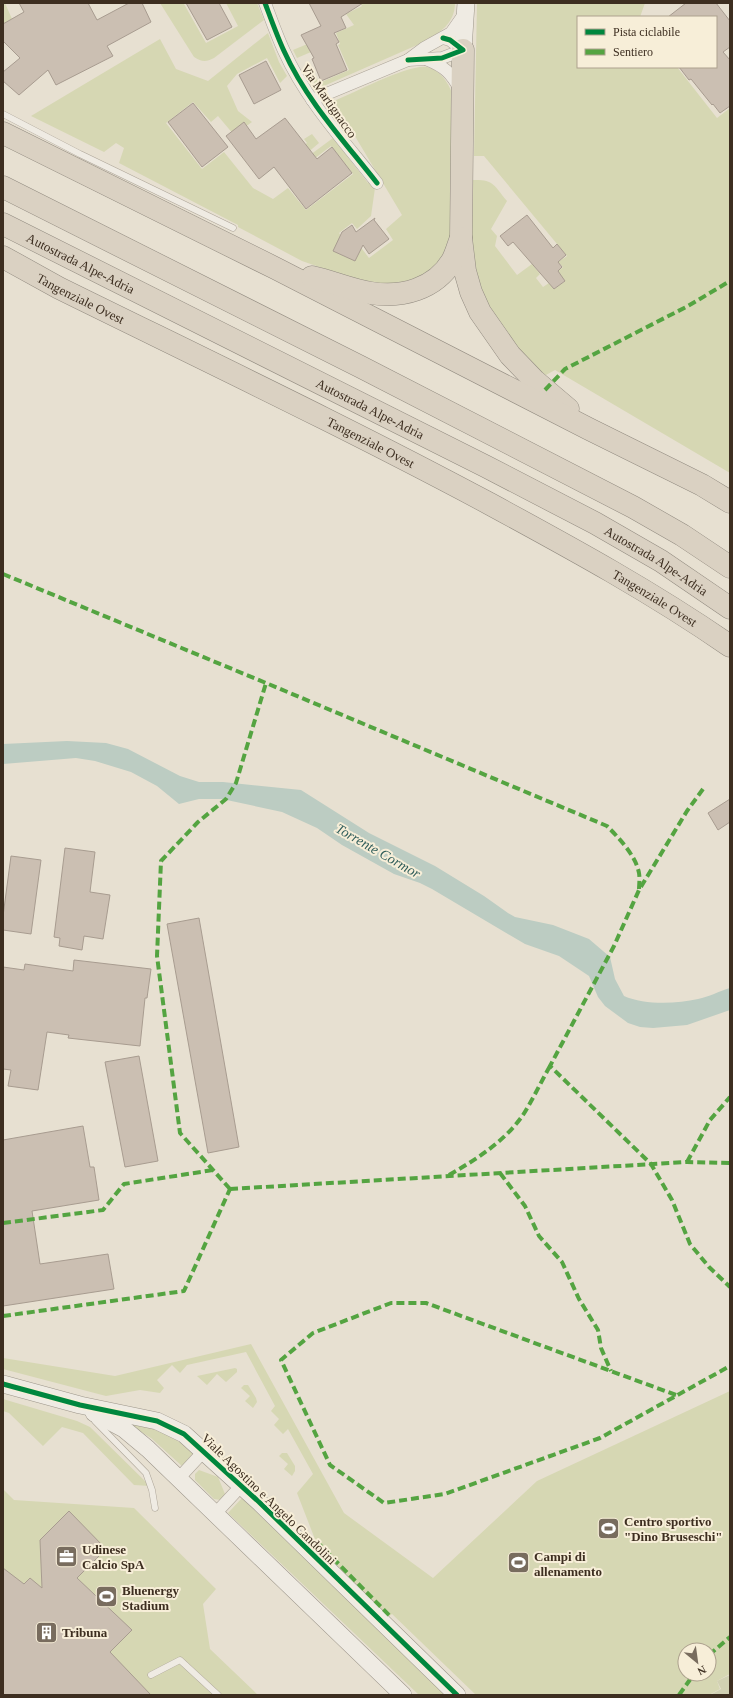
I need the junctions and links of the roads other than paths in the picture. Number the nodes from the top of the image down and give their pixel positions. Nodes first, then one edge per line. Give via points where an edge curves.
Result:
1 (265, 3) edge
2 (466, 7) edge
3 (443, 38) junction
4 (463, 50) junction
5 (408, 60) junction
6 (428, 60) junction
7 (463, 93) junction
8 (312, 100) junction
9 (3, 114) edge
10 (3, 133) edge
11 (377, 183) dead end
12 (3, 186) edge
13 (3, 224) edge
14 (233, 228) dead end
15 (461, 238) junction
16 (3, 257) edge
17 (275, 268) junction
18 (589, 429) junction
19 (730, 502) edge
20 (730, 567) edge
21 (730, 608) edge
22 (730, 646) edge
23 (3, 1384) edge
24 (80, 1405) junction
25 (204, 1451) junction
26 (180, 1478) junction
27 (241, 1486) junction
28 (155, 1508) dead end
29 (215, 1514) junction
30 (151, 1676) dead end
31 (218, 1695) edge
32 (403, 1695) edge
33 (457, 1695) edge

1 - 8 street, Via Martignacco via 284,51
2 - 3 street via 451,33
2 - 4 street
3 - 4 street
3 - 5 street
4 - 6 street
4 - 7 highway
5 - 6 street
5 - 8 street
6 - 7 street via 442,65
7 - 15 highway
8 - 11 street, Via Martignacco
9 - 14 lane
10 - 17 highway
12 - 20 highway via 633,507
13 - 21 highway, Autostrada Alpe-Adria via 485,466 595,524 661,561
15 - 17 highway via 452,260 442,274 430,284 406,293 370,293
15 - 18 highway via 471,292 480,312 524,371
16 - 22 highway, Tangenziale Ovest via 66,291 416,465 592,559 644,589
17 - 18 highway
18 - 19 highway via 702,485
23 - 24 street, Viale Agostino e Angelo Candolini
24 - 25 street, Viale Agostino e Angelo Candolini via 158,1421 184,1434
24 - 26 street, Viale Agostino e Angelo Candolini via 124,1429
24 - 28 lane via 146,1473
25 - 26 street, Viale Agostino e Angelo Candolini
25 - 27 street, Viale Agostino e Angelo Candolini
26 - 29 street, Viale Agostino e Angelo Candolini
27 - 29 street, Viale Agostino e Angelo Candolini
27 - 33 street, Viale Agostino e Angelo Candolini
29 - 32 street, Viale Agostino e Angelo Candolini
30 - 31 lane via 180,1660

